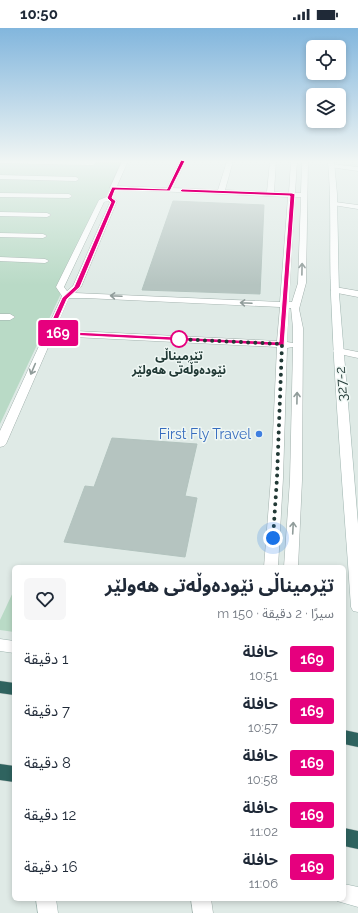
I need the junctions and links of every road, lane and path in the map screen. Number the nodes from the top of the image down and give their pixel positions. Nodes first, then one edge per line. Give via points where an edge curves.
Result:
1 (100, 202) edge
2 (113, 202) edge
3 (291, 202) edge
4 (304, 202) edge
5 (335, 204) joint
6 (358, 207) edge
7 (0, 214) edge
8 (47, 215) dead end
9 (0, 235) edge
10 (43, 236) dead end
11 (0, 259) edge
12 (45, 261) dead end
13 (335, 290) junction
14 (358, 294) edge
15 (66, 296) junction
16 (284, 305) junction
17 (296, 305) junction
18 (0, 317) edge
19 (10, 317) dead end
20 (49, 333) junction
21 (282, 344) junction
22 (298, 345) junction
23 (338, 351) junction
24 (358, 355) edge
25 (0, 444) edge
26 (271, 565) edge
27 (291, 565) edge
28 (358, 607) edge
29 (0, 645) edge
30 (12, 647) edge
31 (0, 687) edge
32 (12, 689) edge
33 (346, 737) edge
34 (358, 740) edge
35 (0, 772) edge
36 (12, 774) edge
37 (346, 837) edge
38 (358, 840) edge
39 (346, 894) edge
40 (358, 897) edge
41 (46, 901) edge
42 (201, 901) edge
43 (48, 913) edge
44 (203, 913) edge

1 - 15 street via 60,287
2 - 15 street via 77,287
3 - 16 street
17 -> 4 street via 302,284
5 - 6 street
5 - 13 street, 327-2
7 - 8 street
9 - 10 street
11 - 12 street
13 - 14 street
13 - 23 street, 327-2
16 -> 15 street
15 - 20 street
16 - 17 street
16 - 21 street
17 - 22 street
18 - 19 street
20 - 21 street
20 -> 25 street
21 - 22 street
21 - 26 street
27 -> 22 street via 296,480
23 - 24 street
23 - 28 street, 327-2
29 - 30 street
31 - 32 highway
33 - 34 highway
35 - 36 highway
37 - 38 highway
39 - 40 street
41 - 43 street
42 - 44 street

